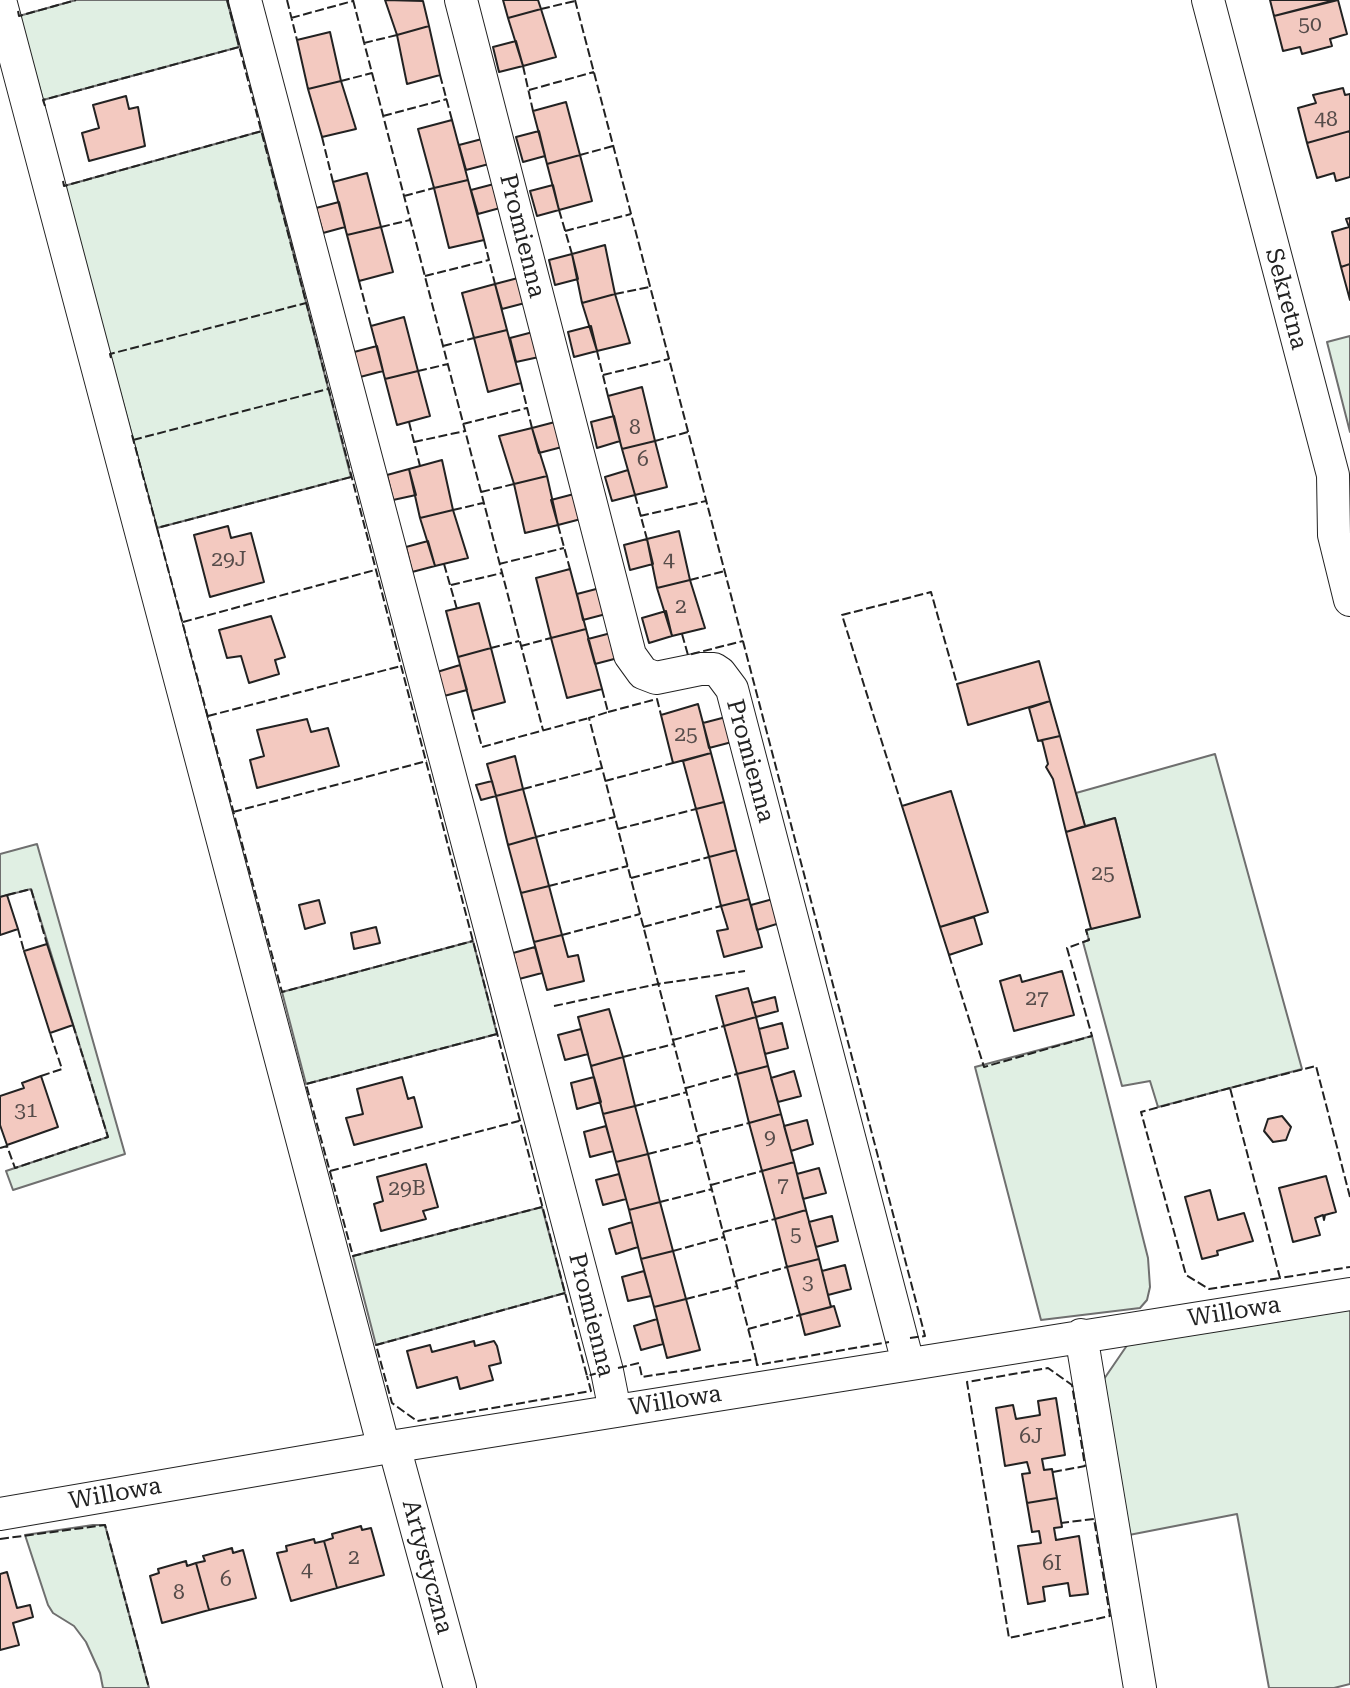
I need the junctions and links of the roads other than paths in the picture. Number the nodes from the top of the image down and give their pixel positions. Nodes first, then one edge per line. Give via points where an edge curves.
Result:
1 (0, 0) edge
2 (245, 0) edge
3 (461, 0) edge
4 (1208, 0) edge
5 (1350, 600) edge
6 (1350, 1294) edge
7 (1081, 1335) junction
8 (908, 1363) junction
9 (615, 1411) junction
10 (389, 1447) junction
11 (0, 1514) edge
12 (460, 1688) edge
13 (1140, 1688) edge

1 - 10 street, Artystyczna
2 - 9 street, Promienna
3 - 8 street, Promienna via 630,656 643,673 656,678 714,669 732,689
4 - 5 street, Sekretna via 1333,475 1334,535
6 - 7 street, Willowa
7 - 8 street, Willowa
7 - 13 street
8 - 9 street, Willowa
9 - 10 street, Willowa
10 - 11 street, Willowa
10 - 12 street, Artystyczna

